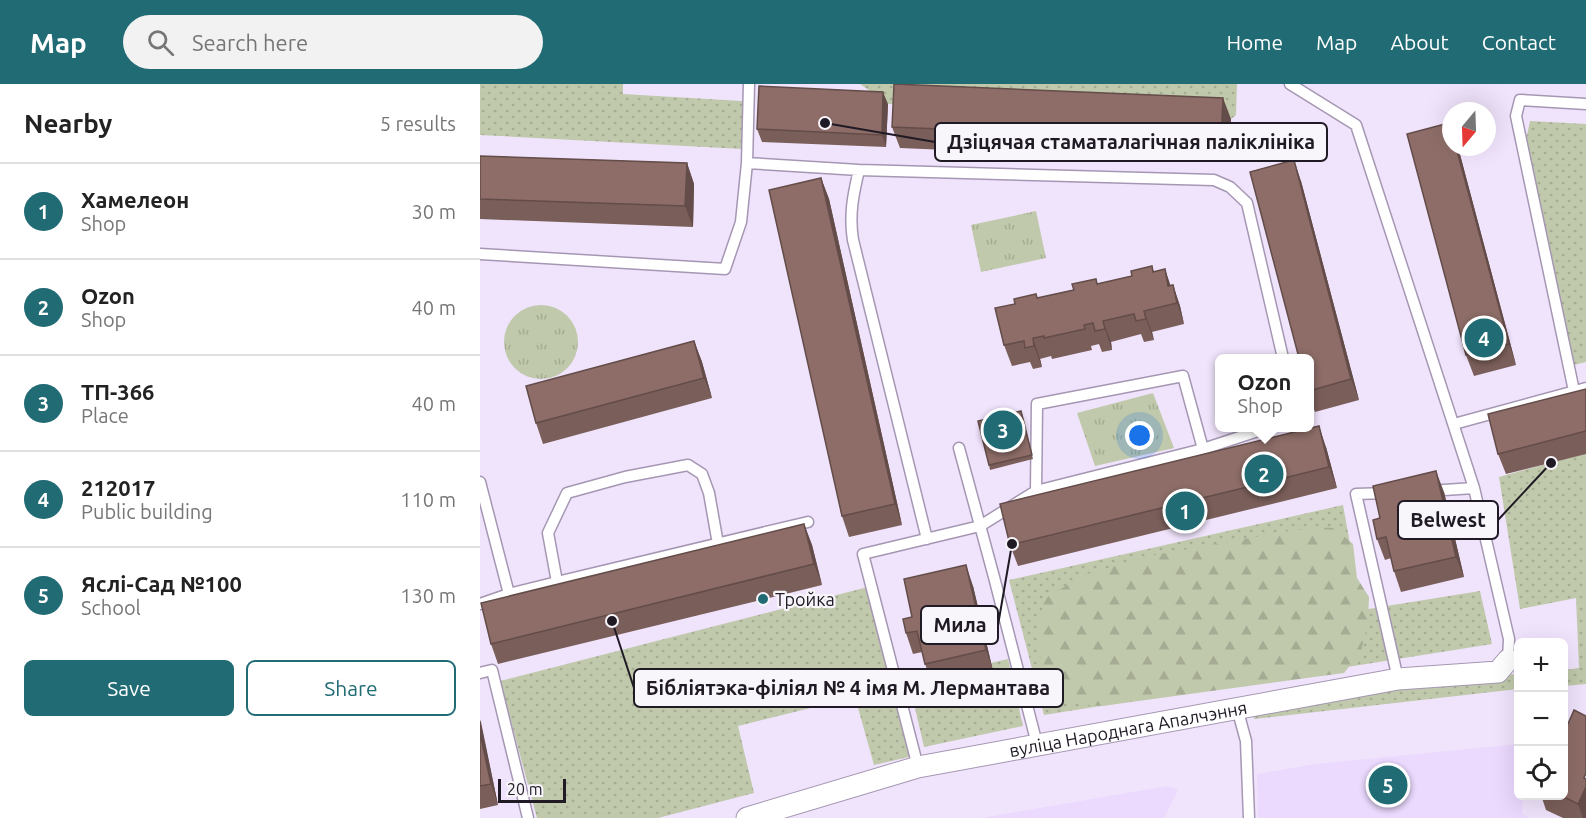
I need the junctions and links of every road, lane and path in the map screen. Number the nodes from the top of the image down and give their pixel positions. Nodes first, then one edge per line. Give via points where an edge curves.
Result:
1 (749, 84) edge
2 (1290, 84) edge
3 (1586, 104) edge
4 (747, 163) junction
5 (859, 170) junction
6 (480, 254) edge
7 (1283, 354) edge
8 (1586, 388) edge
9 (1574, 391) junction
10 (1454, 424) junction
11 (1255, 432) edge
12 (959, 448) dead end
13 (1203, 449) junction
14 (480, 482) edge
15 (1474, 488) junction
16 (1036, 491) junction
17 (1415, 491) edge
18 (1403, 492) edge
19 (808, 522) dead end
20 (980, 526) junction
21 (927, 539) junction
22 (718, 544) junction
23 (557, 582) junction
24 (509, 594) junction
25 (480, 604) edge
26 (1508, 660) joint
27 (480, 673) edge
28 (1398, 678) junction
29 (1237, 708) junction
30 (1036, 744) junction
31 (918, 767) junction
32 (528, 818) edge
33 (747, 818) edge
34 (1249, 818) edge

1 - 4 lane
2 - 10 lane via 1356,125
3 - 9 lane via 1520,100 1516,116
4 - 5 lane
4 - 6 lane via 741,222 725,269
5 - 7 lane via 1214,180 1230,187 1247,203
5 - 21 lane via 850,221 853,240
8 - 9 lane
9 - 10 lane
10 - 15 lane
11 - 13 lane
12 - 20 lane
13 - 16 lane
13 - 16 lane via 1183,376 1037,404
14 - 24 lane
15 - 17 lane
15 - 26 lane via 1509,639
16 - 20 lane
18 - 28 lane via 1356,494
19 - 22 lane
20 - 21 lane
20 - 30 lane
21 - 31 lane via 863,554
22 - 23 lane
22 - 23 lane via 702,474 688,465 625,477 567,493 548,533
23 - 24 lane
24 - 25 lane
26 - 28 street, вуліца Народнага Апалчэння via 1498,672
27 - 32 lane via 492,670
28 - 29 street, вуліца Народнага Апалчэння
29 - 30 street, вуліца Народнага Апалчэння
29 - 34 lane via 1246,741
30 - 31 street, вуліца Народнага Апалчэння
31 - 33 street, вуліца Народнага Апалчэння

